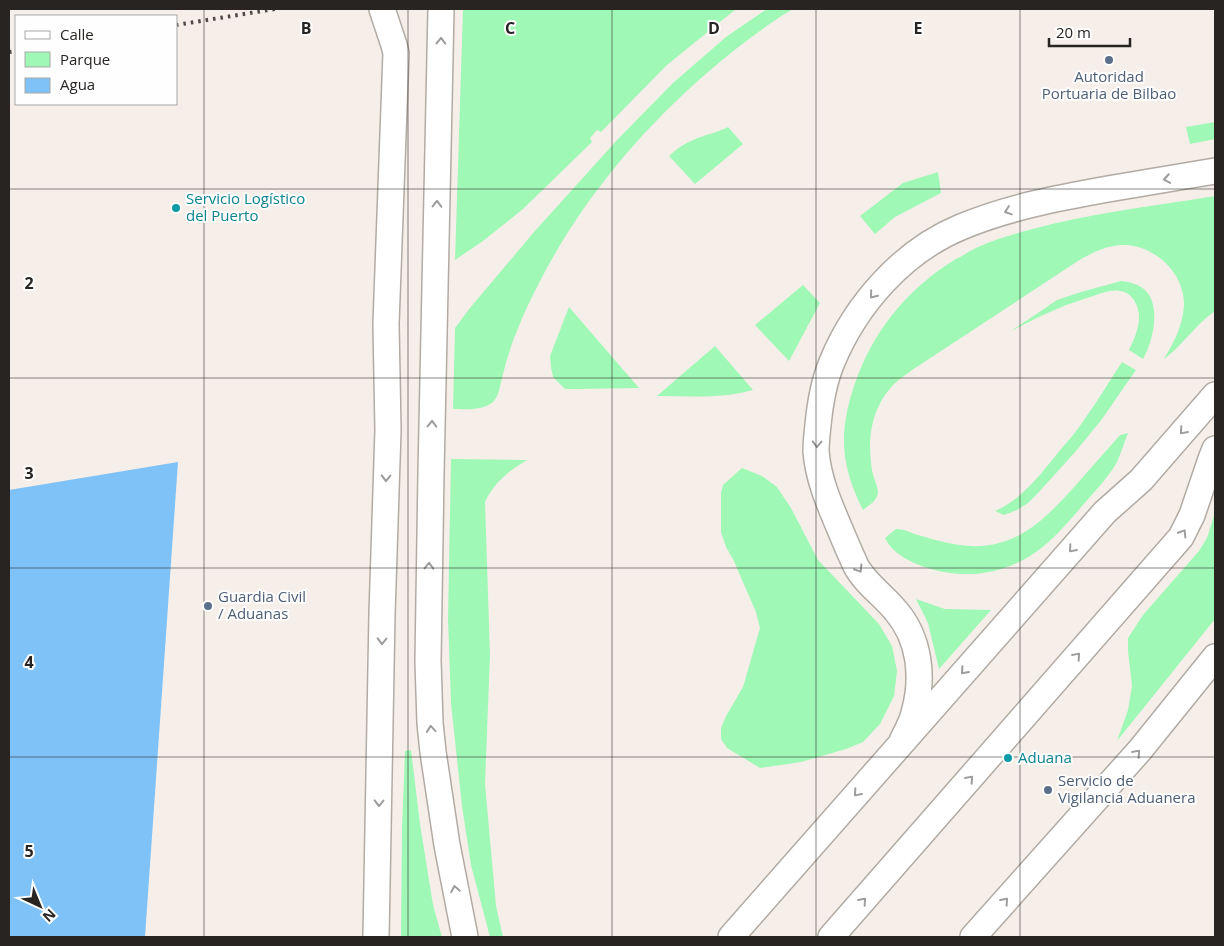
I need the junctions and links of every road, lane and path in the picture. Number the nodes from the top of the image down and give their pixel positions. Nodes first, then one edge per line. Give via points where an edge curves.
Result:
1 (382, 9) edge
2 (441, 9) edge
3 (1215, 171) edge
4 (1215, 395) edge
5 (1215, 449) edge
6 (1215, 657) edge
7 (902, 741) junction
8 (376, 937) edge
9 (465, 937) edge
10 (731, 937) edge
11 (831, 937) edge
12 (973, 937) edge

1 -> 8 street via 396,53 386,324 388,430
9 -> 2 street via 433,752 428,661
3 -> 7 street via 1051,199 960,227 914,255 892,274 874,293 843,338 824,390 816,451 823,487 857,568 896,611 913,637 920,677 918,697
4 -> 7 street via 1141,480 1105,512
11 -> 5 street via 1181,537
12 -> 6 street via 1140,750
7 -> 10 street

